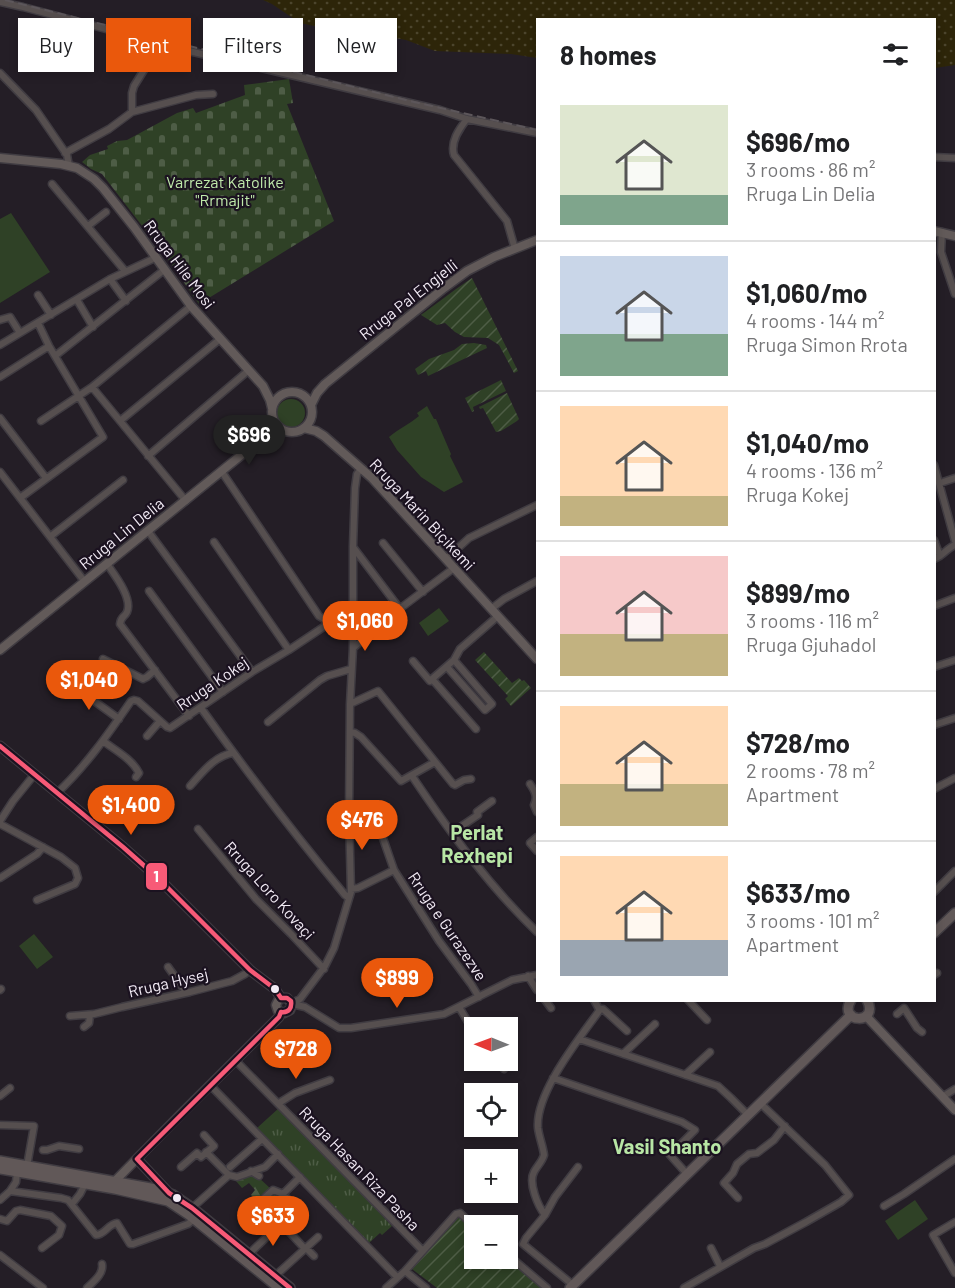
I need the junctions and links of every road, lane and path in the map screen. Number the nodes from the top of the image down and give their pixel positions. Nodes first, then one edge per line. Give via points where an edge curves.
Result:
1 (0, 2) edge
2 (106, 29) edge
3 (191, 51) edge
4 (143, 72) edge
5 (0, 74) edge
6 (213, 94) dead end
7 (132, 112) junction
8 (467, 119) junction
9 (536, 133) edge
10 (65, 153) junction
11 (936, 157) edge
12 (0, 158) edge
13 (955, 158) edge
14 (69, 166) junction
15 (52, 184) dead end
16 (106, 212) dead end
17 (88, 226) junction
18 (938, 232) edge
19 (955, 236) edge
20 (536, 240) edge
21 (515, 249) junction
22 (155, 258) junction
23 (164, 270) junction
24 (125, 271) junction
25 (110, 279) junction
26 (955, 294) edge
27 (38, 295) dead end
28 (76, 300) junction
29 (126, 301) junction
30 (191, 306) junction
31 (51, 315) junction
32 (0, 320) edge
33 (38, 323) junction
34 (93, 327) junction
35 (20, 333) junction
36 (220, 339) junction
37 (0, 345) edge
38 (49, 346) junction
39 (55, 356) junction
40 (249, 370) junction
41 (0, 377) edge
42 (325, 384) junction
43 (263, 386) junction
44 (92, 387) junction
45 (284, 394) junction
46 (301, 394) junction
47 (79, 396) junction
48 (272, 408) junction
49 (311, 410) junction
50 (0, 418) edge
51 (120, 421) junction
52 (274, 421) junction
53 (41, 422) dead end
54 (304, 428) junction
55 (283, 430) junction
56 (324, 436) junction
57 (260, 440) junction
58 (148, 456) junction
59 (361, 469) junction
60 (936, 471) edge
61 (0, 472) edge
62 (222, 472) junction
63 (46, 478) junction
64 (955, 478) edge
65 (123, 480) dead end
66 (940, 483) junction
67 (20, 498) junction
68 (186, 501) junction
69 (536, 505) edge
70 (148, 531) junction
71 (51, 536) junction
72 (214, 542) dead end
73 (383, 543) dead end
74 (955, 543) edge
75 (353, 546) junction
76 (937, 558) edge
77 (446, 559) junction
78 (106, 564) junction
79 (454, 568) junction
80 (85, 582) junction
81 (536, 582) edge
82 (149, 591) dead end
83 (423, 592) junction
84 (955, 598) edge
85 (936, 605) edge
86 (400, 609) junction
87 (491, 609) junction
88 (353, 615) junction
89 (498, 616) junction
90 (330, 623) junction
91 (353, 648) junction
92 (0, 650) edge
93 (289, 650) junction
94 (536, 658) edge
95 (103, 659) dead end
96 (454, 660) junction
97 (955, 660) edge
98 (413, 661) dead end
99 (936, 666) edge
100 (447, 667) junction
101 (351, 669) junction
102 (155, 670) junction
103 (252, 672) junction
104 (432, 679) junction
105 (75, 687) dead end
106 (223, 692) junction
107 (350, 704) junction
108 (201, 708) junction
109 (189, 716) junction
110 (955, 718) edge
111 (118, 719) junction
112 (160, 721) junction
113 (268, 722) dead end
114 (936, 724) edge
115 (476, 729) dead end
116 (350, 732) junction
117 (147, 735) dead end
118 (103, 741) junction
119 (0, 746) edge
120 (233, 753) junction
121 (435, 762) junction
122 (34, 775) junction
123 (412, 776) junction
124 (136, 777) dead end
125 (955, 778) edge
126 (471, 779) dead end
127 (530, 784) dead end
128 (190, 786) dead end
129 (936, 788) edge
130 (57, 793) junction
131 (536, 800) edge
132 (492, 801) dead end
133 (0, 822) edge
134 (378, 824) dead end
135 (198, 829) dead end
136 (453, 832) junction
137 (536, 838) edge
138 (43, 847) junction
139 (536, 850) edge
140 (394, 870) junction
141 (955, 872) edge
142 (0, 879) edge
143 (351, 889) junction
144 (936, 890) edge
145 (349, 898) junction
146 (37, 900) dead end
147 (955, 913) edge
148 (536, 931) edge
149 (936, 931) edge
150 (168, 967) dead end
151 (324, 969) junction
152 (250, 970) junction
153 (536, 975) edge
154 (528, 976) junction
155 (536, 988) edge
156 (186, 992) junction
157 (479, 997) junction
158 (281, 998) junction
159 (546, 1002) edge
160 (595, 1002) edge
161 (690, 1002) edge
162 (850, 1002) edge
163 (868, 1002) edge
164 (292, 1004) junction
165 (459, 1007) junction
166 (551, 1008) dead end
167 (599, 1009) junction
168 (281, 1012) junction
169 (897, 1014) dead end
170 (90, 1015) junction
171 (850, 1015) junction
172 (70, 1016) dead end
173 (465, 1017) edge
174 (866, 1017) junction
175 (707, 1020) dead end
176 (656, 1024) dead end
177 (84, 1027) dead end
178 (627, 1031) dead end
179 (922, 1032) dead end
180 (579, 1039) junction
181 (710, 1052) dead end
182 (623, 1054) junction
183 (236, 1061) junction
184 (685, 1075) junction
185 (553, 1078) junction
186 (330, 1080) dead end
187 (210, 1085) junction
188 (10, 1088) dead end
189 (955, 1089) edge
190 (0, 1096) edge
191 (942, 1097) junction
192 (279, 1103) junction
193 (760, 1103) junction
194 (955, 1110) edge
195 (748, 1115) junction
196 (0, 1125) edge
197 (785, 1126) junction
198 (204, 1135) dead end
199 (262, 1138) junction
200 (37, 1149) junction
201 (79, 1149) dead end
202 (206, 1152) junction
203 (278, 1154) junction
204 (137, 1159) junction
205 (955, 1159) edge
206 (0, 1161) edge
207 (27, 1166) junction
208 (181, 1167) dead end
209 (230, 1167) dead end
210 (578, 1167) dead end
211 (0, 1169) edge
212 (251, 1171) junction
213 (16, 1172) junction
214 (687, 1174) junction
215 (229, 1175) junction
216 (259, 1176) dead end
217 (300, 1177) junction
218 (85, 1184) junction
219 (115, 1185) junction
220 (10, 1191) junction
221 (169, 1193) junction
222 (283, 1194) junction
223 (738, 1198) dead end
224 (262, 1199) dead end
225 (0, 1200) edge
226 (72, 1204) junction
227 (884, 1206) dead end
228 (192, 1208) junction
229 (545, 1215) junction
230 (464, 1217) edge
231 (0, 1219) edge
232 (194, 1219) junction
233 (955, 1222) edge
234 (281, 1223) junction
235 (318, 1237) dead end
236 (42, 1248) dead end
237 (711, 1248) dead end
238 (306, 1249) junction
239 (423, 1251) junction
240 (249, 1254) junction
241 (0, 1255) edge
242 (314, 1256) dead end
243 (518, 1263) edge
244 (102, 1264) dead end
245 (720, 1266) junction
246 (405, 1271) junction
247 (955, 1273) edge
248 (275, 1276) junction
249 (397, 1277) junction
250 (572, 1287) edge
251 (43, 1288) edge
252 (87, 1288) edge
253 (279, 1288) edge
254 (290, 1288) edge
255 (386, 1288) edge
256 (426, 1288) edge
257 (547, 1288) edge
258 (684, 1288) edge

1 - 2 street
3 - 8 street
4 - 7 street via 132,93
5 - 10 street via 31,104
6 - 7 street
7 - 10 street
8 - 9 street
8 - 21 street via 454,142 454,155 507,221
10 - 14 street
11 - 13 street
12 - 14 main road
14 - 22 main road, Rruga Hile Mosi via 86,173 103,188
15 - 17 street
16 - 17 street
17 - 24 street
18 - 19 main road
18 - 26 street
20 - 21 main road, Rruga Pal Engjelli
21 - 42 main road, Rruga Pal Engjelli via 460,276
22 - 23 main road, Rruga Hile Mosi
22 - 24 street
23 - 29 street
23 - 30 main road, Rruga Hile Mosi
24 - 25 street
25 - 28 street
25 - 29 street
27 - 31 street
28 - 31 street
28 - 34 street
29 - 34 street
30 - 36 main road, Rruga Hile Mosi
30 - 44 street
31 - 33 street
32 - 35 street via 10,318
33 - 35 street
33 - 38 street
34 - 39 street
35 - 37 street
36 - 40 main road, Rruga Hile Mosi
36 - 51 street
38 - 39 street
38 - 41 street
39 - 47 street
40 - 43 main road, Rruga Hile Mosi
40 - 58 street
42 - 46 main road, Rruga Pal Engjelli
42 - 49 main road, Rruga Pal Engjelli
43 - 45 main road, Rruga Hile Mosi
43 - 48 main road, Rruga Hile Mosi
44 - 47 street
44 - 51 street
45 - 46 main road
45 - 48 main road
46 - 49 main road
47 - 53 street
47 - 63 street via 102,437
48 - 52 main road
49 - 54 main road
49 - 56 main road, Rruga Marin Biçikemi
50 - 63 street
51 - 58 street
52 - 55 main road
52 - 57 main road, Rruga Lin Delia
54 - 55 main road via 297,432
54 - 56 main road, Rruga Marin Biçikemi
55 - 57 main road, Rruga Lin Delia
56 - 59 main road, Rruga Marin Biçikemi
57 - 62 main road, Rruga Lin Delia
58 - 68 street
59 - 75 street via 355,488
59 - 77 main road, Rruga Marin Biçikemi
60 - 66 street
61 - 67 street
62 - 68 main road, Rruga Lin Delia
62 - 90 street via 320,616
63 - 67 street
64 - 66 street
65 - 71 street
66 - 74 street
67 - 71 street
68 - 70 main road, Rruga Lin Delia
69 - 77 street via 469,538
70 - 78 main road, Rruga Lin Delia
70 - 103 street
71 - 80 street
72 - 93 street
73 - 83 street
74 - 76 street
75 - 86 street
75 - 88 street
77 - 79 main road, Rruga Marin Biçikemi
78 - 80 main road, Rruga Lin Delia
78 - 102 street via 121,584 128,604 120,624
79 - 83 street
79 - 87 main road, Rruga Marin Biçikemi
80 - 92 main road, Rruga Lin Delia
81 - 87 street
82 - 106 street
83 - 86 street
84 - 85 street
86 - 91 street
87 - 89 main road, Rruga Marin Biçikemi
88 - 90 street, Rruga Kokej
88 - 91 street
89 - 94 main road, Rruga Marin Biçikemi
89 - 96 street via 460,649
90 - 93 street, Rruga Kokej
91 - 101 street
93 - 103 street, Rruga Kokej
95 - 102 street via 143,679
96 - 100 street
96 - 100 street via 492,704 485,711
97 - 99 street
98 - 104 street
100 - 104 street
101 - 107 street
101 - 113 street via 327,676
102 - 109 street
103 - 106 street, Rruga Kokej
104 - 115 street
105 - 111 street
106 - 108 street, Rruga Kokej
107 - 116 street
107 - 121 street via 378,691
108 - 109 street, Rruga Kokej
108 - 120 street
109 - 112 street, Rruga Kokej via 170,728
110 - 114 street
111 - 112 street, Rruga Kokej via 134,699
111 - 118 street, Rruga Kokej
112 - 117 street
116 - 123 street via 362,737 399,779
116 - 143 street
118 - 124 street via 136,767
118 - 130 street, Rruga Kokej
119 - 122 main road
120 - 128 street via 217,759
120 - 145 street
121 - 123 street
121 - 126 street via 455,785
122 - 130 main road
122 - 133 street
123 - 136 street
125 - 129 street
127 - 131 street
130 - 152 main road via 158,878
132 - 136 street
133 - 138 street
134 - 140 street, Rruga e Gurazezve
135 - 151 street, Rruga Loro Kovaçi via 256,899
136 - 148 street via 501,894
137 - 139 street via 530,843
138 - 142 street
138 - 146 street via 75,868 78,878 68,888
140 - 143 street, Rruga e Gurazezve
140 - 157 street, Rruga e Gurazezve
141 - 144 street
143 - 145 street
145 - 151 street
147 - 149 main road
150 - 156 street
151 - 164 street
152 - 156 street, Rruga Hysej via 232,981
152 - 158 main road
153 - 154 street
154 - 155 street
154 - 157 street
156 - 170 street, Rruga Hysej
157 - 165 street
158 - 164 main road
158 - 168 main road via 276,1005
159 - 166 street
160 - 167 street
161 - 175 street
162 - 171 main road
163 - 174 main road via 870,1010
164 - 165 street via 305,1007 339,1028 439,1015
164 - 168 main road via 290,1010
165 - 173 street
167 - 178 street
167 - 180 street
168 - 183 main road
169 - 179 street via 904,1008
170 - 172 street, Rruga Hysej
170 - 177 street
171 - 174 main road
171 - 193 main road
174 - 191 main road
176 - 182 street
180 - 182 street
180 - 185 street
181 - 184 street
182 - 184 street
183 - 187 main road
183 - 192 street, Rruga Hasan Riza Pasha
184 - 195 street via 717,1086
185 - 214 street via 682,1122 695,1130 670,1155
185 - 229 street via 538,1119 544,1158 532,1178 538,1206
186 - 192 street, Rruga Hasan Riza Pasha
187 - 199 street
187 - 204 main road
188 - 190 street
189 - 191 street
191 - 194 main road
192 - 239 street, Rruga Hasan Riza Pasha
193 - 195 main road
193 - 197 street
195 - 214 main road
196 - 200 street via 34,1126
197 - 223 street via 774,1140 737,1164 724,1183
197 - 245 street via 825,1165 849,1196
198 - 202 street via 214,1146
199 - 203 street
199 - 209 street
200 - 201 street
200 - 207 street
202 - 208 street via 201,1157 197,1153
202 - 215 street
203 - 212 street via 265,1167
203 - 217 street
204 - 219 main road
204 - 221 main road
205 - 227 street
206 - 207 main road
207 - 219 main road
210 - 229 street
211 - 213 main road
212 - 215 street via 237,1177
212 - 216 street
213 - 218 main road
213 - 220 street via 16,1182
214 - 250 main road
215 - 228 street
217 - 222 street
217 - 249 street
218 - 219 main road
218 - 226 street
219 - 221 main road via 143,1186
219 - 232 main road via 168,1201
220 - 225 street
220 - 226 street via 61,1198
221 - 228 main road
222 - 224 street via 273,1190
222 - 234 street via 296,1208
226 - 232 street via 96,1235 117,1223 130,1244
228 - 240 main road
229 - 250 street via 523,1244
230 - 239 street via 456,1214
231 - 236 street via 7,1221 20,1210 51,1216 62,1226 58,1235
232 - 253 main road
233 - 247 street via 933,1235
234 - 238 street
234 - 240 street
235 - 238 street
237 - 245 street
238 - 242 street
238 - 248 street
239 - 246 street
240 - 248 main road
241 - 251 street
243 - 257 street
244 - 252 street via 103,1270
245 - 258 street
246 - 249 street
246 - 256 street
248 - 254 main road
249 - 255 street

